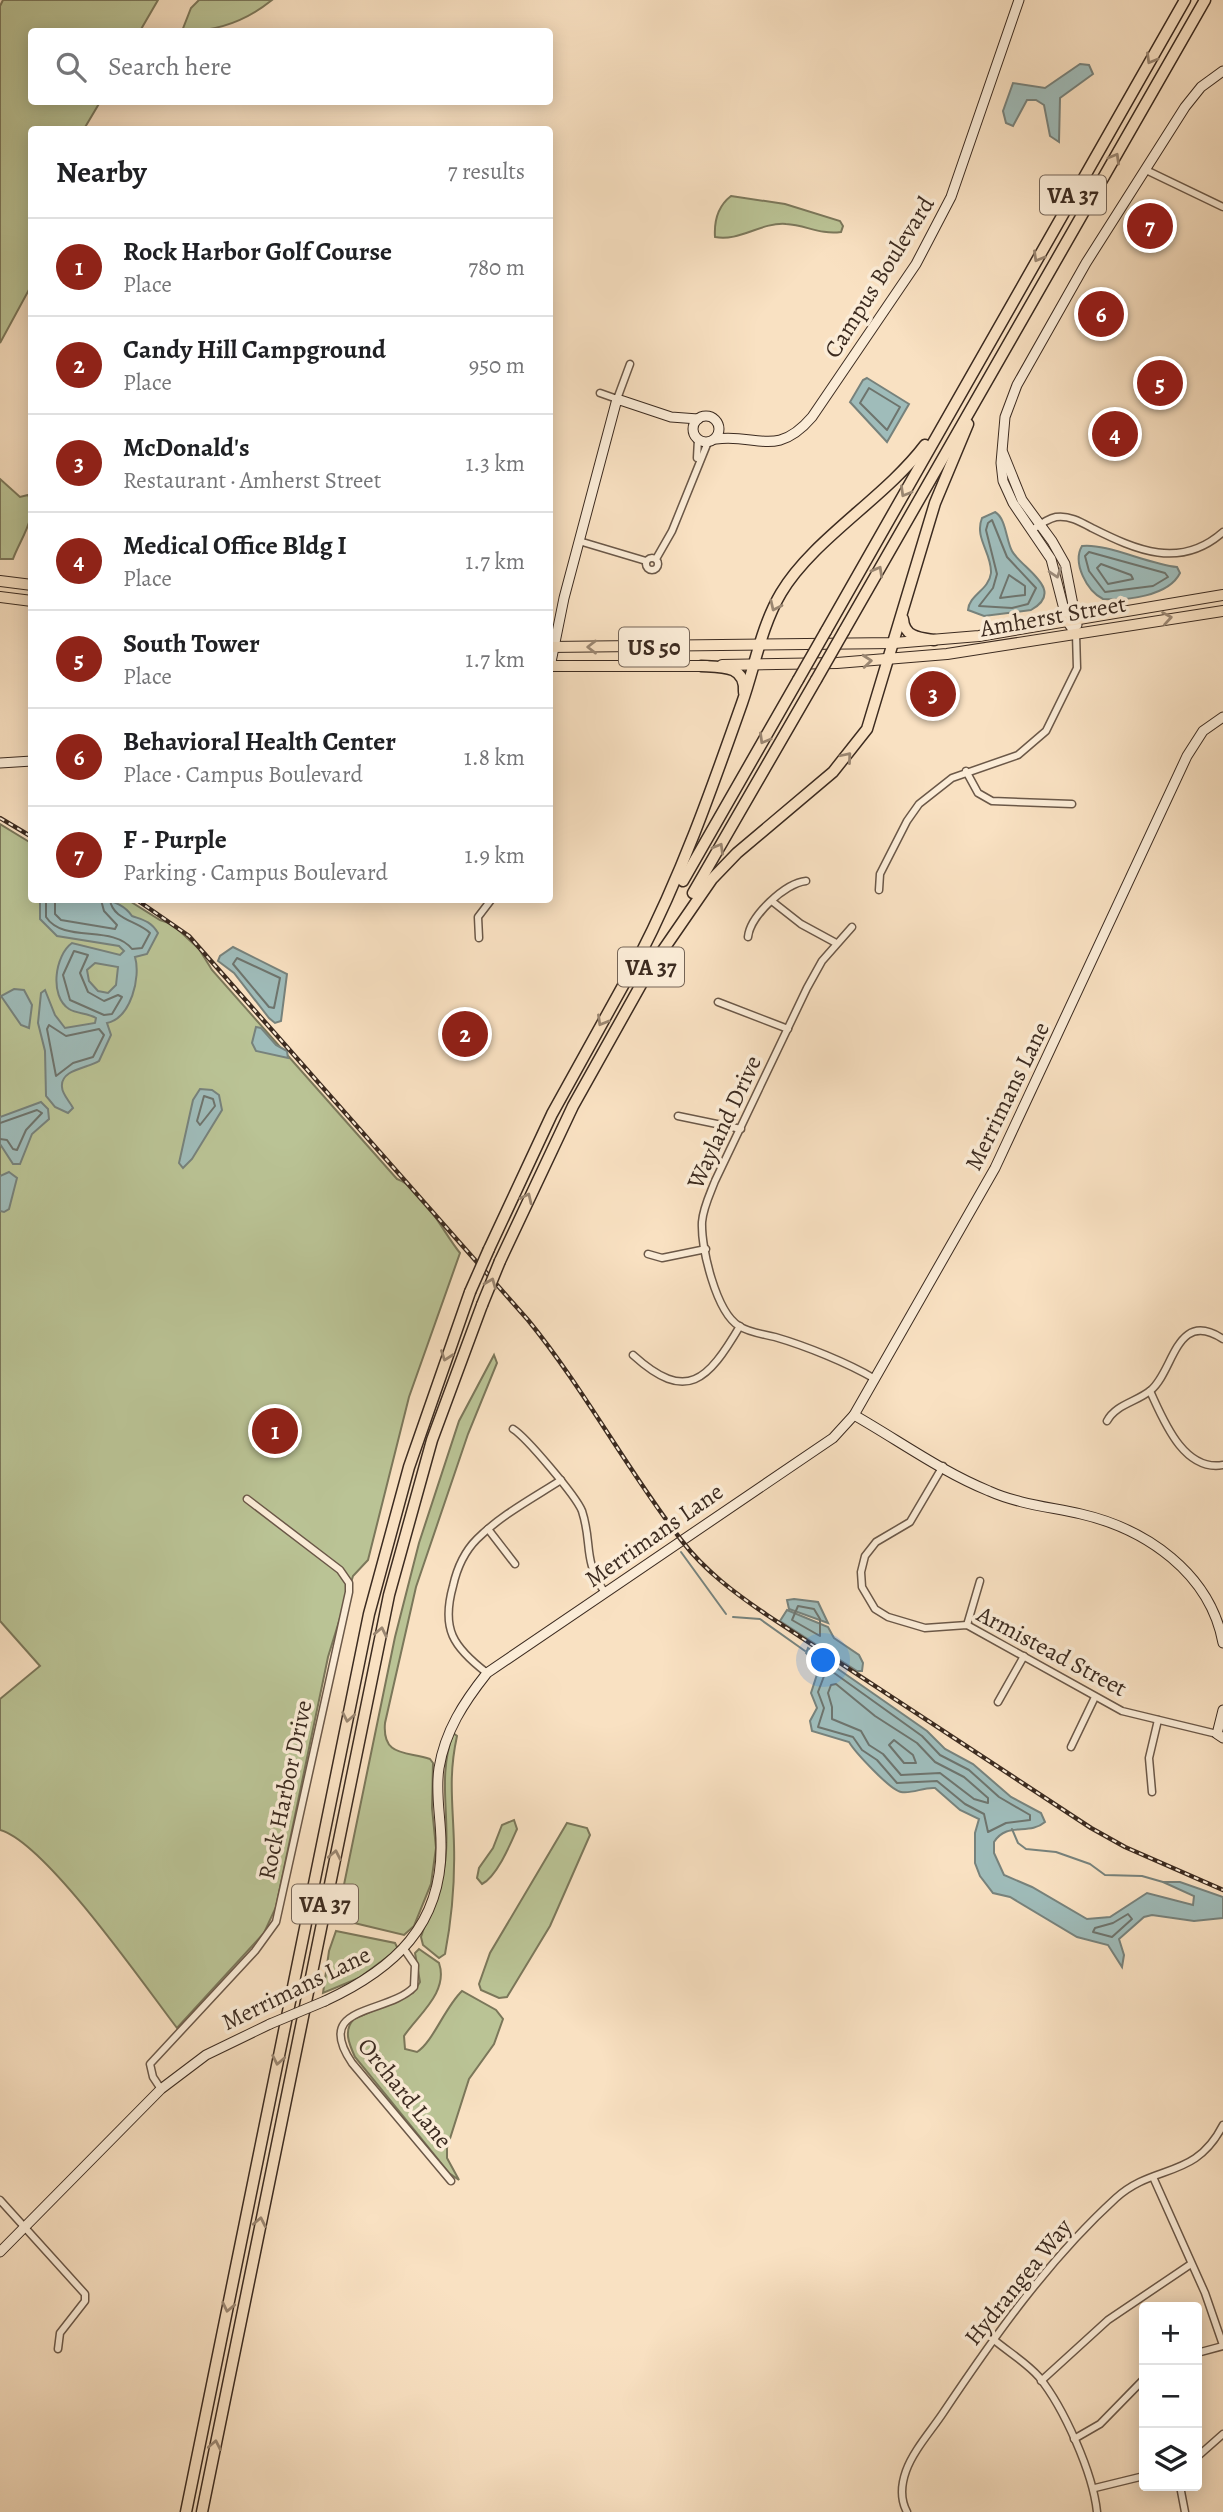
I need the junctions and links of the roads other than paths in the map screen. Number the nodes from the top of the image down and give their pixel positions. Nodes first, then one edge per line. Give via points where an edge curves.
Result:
1 (1018, 0) edge
2 (1185, 0) edge
3 (1205, 0) edge
4 (1223, 71) edge
5 (1146, 170) junction
6 (1223, 207) edge
7 (629, 364) dead end
8 (996, 366) junction
9 (962, 390) junction
10 (600, 393) dead end
11 (617, 400) junction
12 (671, 417) junction
13 (698, 419) junction
14 (719, 426) junction
15 (704, 438) junction
16 (743, 440) junction
17 (1036, 527) junction
18 (1223, 532) edge
19 (579, 541) junction
20 (656, 559) junction
21 (646, 561) junction
22 (0, 581) edge
23 (28, 584) edge
24 (1223, 595) edge
25 (0, 597) edge
26 (28, 600) edge
27 (1223, 611) edge
28 (903, 613) junction
29 (1072, 620) junction
30 (1076, 634) junction
31 (934, 640) junction
32 (553, 643) edge
33 (894, 643) junction
34 (758, 646) junction
35 (553, 647) edge
36 (890, 660) junction
37 (754, 665) junction
38 (701, 666) junction
39 (553, 667) edge
40 (743, 699) junction
41 (1223, 717) edge
42 (28, 761) edge
43 (0, 763) edge
44 (966, 771) junction
45 (1072, 804) dead end
46 (806, 881) dead end
47 (879, 890) dead end
48 (773, 902) junction
49 (489, 903) edge
50 (852, 927) dead end
51 (748, 937) dead end
52 (479, 938) dead end
53 (836, 943) junction
54 (638, 959) junction
55 (650, 969) junction
56 (718, 1002) dead end
57 (788, 1029) junction
58 (678, 1116) dead end
59 (741, 1129) junction
60 (706, 1250) junction
61 (648, 1254) dead end
62 (740, 1326) junction
63 (1223, 1339) edge
64 (633, 1354) dead end
65 (875, 1379) junction
66 (1150, 1391) junction
67 (855, 1415) junction
68 (1107, 1421) dead end
69 (513, 1429) dead end
70 (1223, 1465) edge
71 (943, 1466) junction
72 (561, 1480) junction
73 (247, 1499) dead end
74 (488, 1529) junction
75 (515, 1564) dead end
76 (980, 1581) dead end
77 (606, 1593) junction
78 (967, 1625) junction
79 (1223, 1643) edge
80 (1024, 1656) junction
81 (486, 1673) junction
82 (1095, 1697) junction
83 (998, 1702) dead end
84 (1223, 1710) edge
85 (1158, 1720) junction
86 (1220, 1736) edge
87 (1071, 1747) dead end
88 (1152, 1792) dead end
89 (404, 1949) junction
90 (161, 2089) junction
91 (1223, 2125) edge
92 (1153, 2177) junction
93 (451, 2181) dead end
94 (0, 2200) edge
95 (27, 2226) junction
96 (0, 2252) edge
97 (1191, 2264) junction
98 (993, 2339) junction
99 (1223, 2346) edge
100 (58, 2349) dead end
101 (1202, 2352) edge
102 (1041, 2381) junction
103 (1139, 2384) edge
104 (1223, 2434) edge
105 (1074, 2439) junction
106 (1202, 2453) edge
107 (1139, 2477) edge
108 (1095, 2488) junction
109 (1181, 2491) edge
110 (186, 2512) edge
111 (202, 2512) edge
112 (907, 2512) edge
113 (1097, 2512) edge
114 (1185, 2512) edge

1 - 16 street, Campus Boulevard via 959,179 916,264 806,423 775,442
2 -> 9 highway, VA 37
8 -> 3 highway, VA 37
4 - 5 street via 1189,100
5 - 6 street
5 - 17 street via 1086,263 1017,385 1005,417 1000,467 1008,493
7 - 11 street
8 - 28 highway via 943,481
55 -> 8 highway, VA 37, bridge
9 -> 34 highway via 914,460 790,579
9 -> 54 highway, VA 37, bridge
10 - 11 street
11 - 12 street, Campus Boulevard
11 - 19 street
12 - 13 street, Campus Boulevard
12 - 15 street, Campus Boulevard
13 - 14 street, Campus Boulevard via 710,417
13 - 15 street
14 - 15 street
14 - 16 street, Campus Boulevard
15 - 16 street, Campus Boulevard
15 - 20 street via 681,511
17 - 18 street via 1066,517 1142,551 1165,555 1193,551
17 - 29 street via 1065,564
19 - 21 street
19 - 32 street
20 - 21 street
20 - 21 street via 658,565 652,570 646,568
22 - 23 main road
24 - 29 main road, Amherst Street / US 50
25 - 26 main road
30 -> 27 main road, Amherst Street / US 50
28 - 31 highway via 906,631
28 - 33 highway
29 - 30 street
29 - 31 main road, Amherst Street / US 50
30 - 36 main road, Amherst Street / US 50
30 - 44 street via 1077,668 1046,731 1018,755
31 - 33 main road, Amherst Street / US 50
33 - 34 main road, US 50
33 - 36 highway
34 -> 35 main road, US 50
34 - 37 highway
37 -> 36 main road, US 50
55 -> 36 highway via 724,865 848,756 867,729
37 - 38 main road, US 50
37 - 40 highway
38 - 39 main road, US 50
38 - 40 highway via 736,671 744,681
40 - 54 highway via 684,863
41 - 65 street, Merrimans Lane via 1203,731 1191,749 995,1168
42 - 43 street
44 - 45 street via 978,793 992,801
44 - 47 street via 951,778 913,812 880,874
46 - 48 street
48 - 51 street via 752,923
48 - 53 street
49 - 52 street via 478,917
50 - 53 street, Wayland Drive
53 - 57 street, Wayland Drive
54 -> 110 highway, VA 37, bridge via 552,1114 489,1249 417,1440 369,1614
111 -> 55 highway, VA 37, bridge via 389,1595 432,1440 500,1261 573,1106
56 - 57 street
57 - 59 street, Wayland Drive
58 - 59 street
59 - 60 street, Wayland Drive via 704,1213
60 - 61 street via 662,1258
60 - 62 street, Wayland Drive via 726,1312
62 - 64 street via 713,1366 685,1381 660,1377
62 - 65 street
63 - 66 street via 1203,1333 1185,1337
65 - 67 street, Merrimans Lane
66 - 68 street via 1115,1410
66 - 70 street via 1180,1447 1205,1464
67 - 71 street
67 - 77 street, Merrimans Lane via 833,1438
69 - 72 street
71 - 78 street, Armistead Street via 910,1522 869,1550 861,1582 868,1601 888,1617 930,1628
71 - 79 street via 1002,1496 1097,1518 1152,1543 1178,1563 1199,1588 1219,1625
72 - 74 street
72 - 77 street via 582,1511 589,1561
73 - 90 street, Rock Harbor Drive via 340,1570 349,1592 276,1922 255,1951 150,2064
74 - 75 street
74 - 81 street via 458,1566 447,1616 458,1647
76 - 78 street
77 - 81 street, Merrimans Lane
78 - 80 street, Armistead Street
80 - 82 street, Armistead Street
80 - 83 street
81 - 89 street, Merrimans Lane via 463,1704 445,1742 438,1783 438,1878 426,1914
82 - 85 street, Armistead Street via 1122,1711
82 - 87 street
84 - 86 street
85 - 86 street, Armistead Street
85 - 88 street via 1149,1762
89 - 90 street, Merrimans Lane, bridge via 364,1982 206,2055
89 - 93 street, Orchard Lane via 415,1965 414,1987 350,2017 342,2026 340,2041 352,2063
90 - 95 street, Merrimans Lane
91 - 92 street, Hydrangea Way via 1205,2153 1193,2162
92 - 97 street
92 - 98 street, Hydrangea Way via 1116,2198 1066,2249
94 - 95 street
95 - 96 street, Merrimans Lane
95 - 100 street via 85,2294 85,2301 60,2333
97 - 99 street
97 - 102 street via 1108,2320
98 - 102 street
98 - 112 street, Hydrangea Way via 907,2467 901,2494
99 - 101 street
102 - 105 street
103 - 105 street via 1100,2424
104 - 106 street
105 - 108 street
107 - 108 street
108 - 113 street
109 - 114 street

